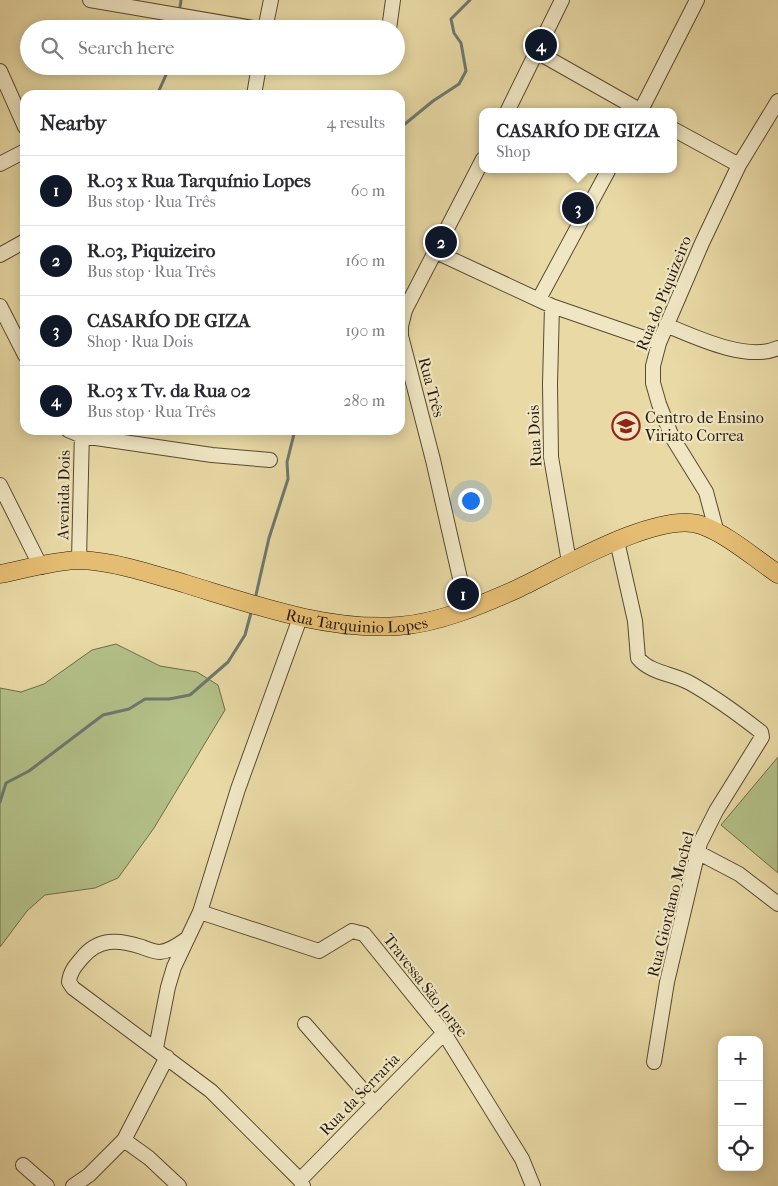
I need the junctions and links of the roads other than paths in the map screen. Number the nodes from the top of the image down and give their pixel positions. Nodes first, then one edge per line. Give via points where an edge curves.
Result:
1 (90, 0) edge
2 (271, 0) edge
3 (393, 0) edge
4 (562, 0) edge
5 (697, 0) edge
6 (207, 20) edge
7 (267, 20) edge
8 (390, 20) edge
9 (537, 52) junction
10 (0, 72) edge
11 (257, 75) edge
12 (255, 90) edge
13 (778, 101) edge
14 (509, 108) edge
15 (636, 108) edge
16 (643, 108) edge
17 (20, 116) edge
18 (677, 130) edge
19 (20, 154) edge
20 (0, 164) edge
21 (739, 165) junction
22 (479, 167) edge
23 (607, 173) edge
24 (20, 244) edge
25 (436, 252) junction
26 (0, 255) edge
27 (539, 299) junction
28 (0, 306) edge
29 (552, 306) junction
30 (405, 311) edge
31 (666, 325) junction
32 (659, 343) junction
33 (20, 345) edge
34 (778, 348) edge
35 (405, 352) edge
36 (82, 435) edge
37 (94, 435) edge
38 (270, 460) dead end
39 (0, 485) edge
40 (717, 533) junction
41 (617, 541) junction
42 (79, 560) junction
43 (569, 562) junction
44 (41, 567) junction
45 (0, 574) edge
46 (778, 574) edge
47 (468, 609) junction
48 (300, 618) junction
49 (699, 852) junction
50 (778, 904) edge
51 (200, 912) junction
52 (188, 938) junction
53 (305, 1024) dead end
54 (444, 1033) junction
55 (156, 1048) junction
56 (167, 1057) junction
57 (654, 1062) dead end
58 (375, 1104) junction
59 (124, 1140) junction
60 (23, 1165) dead end
61 (301, 1183) edge
62 (47, 1186) edge
63 (74, 1186) edge
64 (179, 1186) edge
65 (533, 1186) edge

1 - 6 street
2 - 7 street
3 - 8 street
4 - 9 street
5 - 16 street
9 - 14 street
9 - 15 street
10 - 17 street
11 - 12 street
13 - 21 street, Rua do Piquizeiro
18 - 21 street
19 - 20 street
21 - 31 street, Rua do Piquizeiro
22 - 25 street, Rua Três
23 - 27 street
24 - 26 street
25 - 27 street
25 - 30 street, Rua Três
27 - 29 street
28 - 33 street
29 - 32 street
29 - 43 street, Rua Dois via 551,457
31 - 32 street, Rua do Piquizeiro
31 - 34 street via 732,348 751,351
32 - 40 street, Rua do Piquizeiro via 653,366 653,383 659,404 672,437 706,492
35 - 47 street, Rua Três
36 - 42 street, Avenida Dois
37 - 38 street
39 - 44 street
40 - 41 main road, Rua Tarquinio Lopes via 701,525 677,523
40 - 46 main road, Rua Tarquinio Lopes
41 - 43 main road, Rua Tarquinio Lopes
41 - 49 street, Rua Giordano Mochel via 635,621 638,658 722,702 761,732 759,745 716,811 700,843
42 - 44 main road, Rua Tarquinio Lopes
42 - 48 main road, Rua Tarquinio Lopes via 103,562 156,575
43 - 47 main road, Rua Tarquinio Lopes
44 - 45 main road, Rua Tarquinio Lopes
47 - 48 main road, Rua Tarquinio Lopes via 400,626 356,625
48 - 51 street via 238,790
49 - 50 street via 739,874
49 - 57 street, Rua Giordano Mochel via 667,982
51 - 52 street
51 - 54 street, Travessa São Jorge via 319,951 352,931 364,934
52 - 55 street via 168,987
52 - 55 street via 158,952 111,940 91,948 70,974 69,982 73,988
53 - 58 street
54 - 58 street, Rua da Serraria
54 - 65 street, Travessa São Jorge via 522,1159
55 - 56 street
56 - 59 street
56 - 61 street via 211,1091
58 - 61 street, Rua da Serraria
59 - 63 street
59 - 64 street
60 - 62 street

